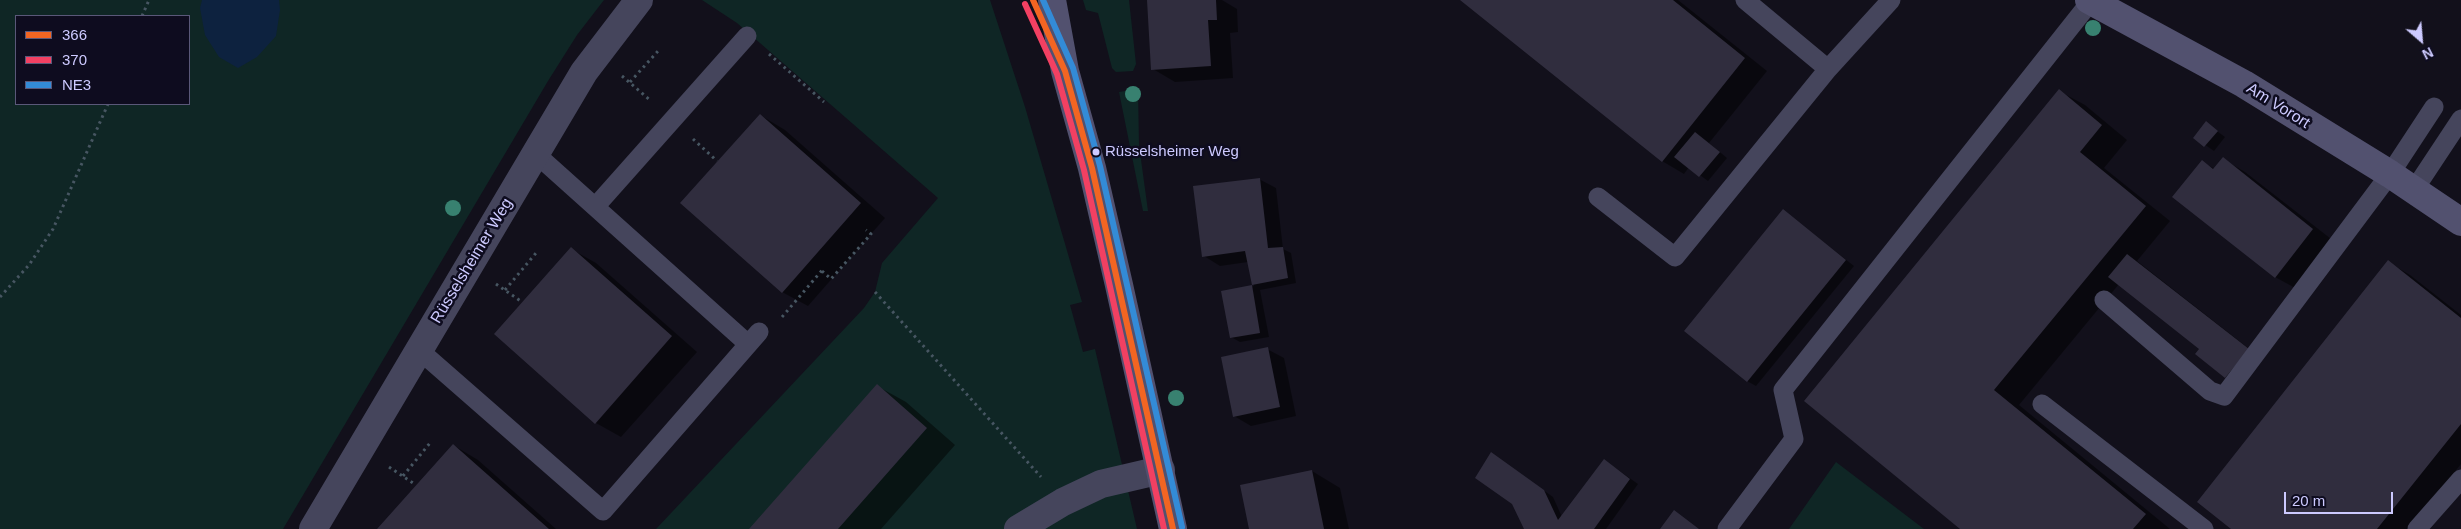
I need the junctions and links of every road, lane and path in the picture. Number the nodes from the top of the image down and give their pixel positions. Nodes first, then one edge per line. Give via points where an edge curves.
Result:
1 (149, 0) edge
2 (639, 0) edge
3 (1033, 0) edge
4 (1052, 0) edge
5 (1745, 0) edge
6 (1890, 0) edge
7 (2090, 0) edge
8 (142, 15) edge
9 (747, 36) joint
10 (659, 50) dead end
11 (596, 55) junction
12 (1828, 69) junction
13 (1064, 71) junction
14 (630, 82) junction
15 (824, 102) dead end
16 (108, 105) edge
17 (2434, 107) dead end
18 (2461, 119) edge
19 (673, 121) junction
20 (1146, 148) dead end
21 (1130, 152) dead end
22 (536, 154) junction
23 (718, 161) dead end
24 (2390, 174) junction
25 (2414, 190) junction
26 (1598, 197) dead end
27 (595, 207) junction
28 (2461, 222) edge
29 (866, 230) dead end
30 (536, 253) dead end
31 (505, 290) dead end
32 (875, 292) dead end
33 (0, 298) edge
34 (2104, 300) dead end
35 (754, 338) junction
36 (419, 350) junction
37 (2042, 404) dead end
38 (430, 443) dead end
39 (1161, 470) junction
40 (403, 476) dead end
41 (2461, 479) edge
42 (1063, 502) junction
43 (313, 529) edge
44 (1018, 529) edge
45 (1173, 529) edge
46 (1727, 529) edge
47 (2204, 529) edge
48 (2417, 529) edge

1 - 8 path
2 - 11 street, Rüsselsheimer Weg
3 - 13 street
4 - 13 street
5 - 12 lane
6 - 12 lane
7 - 24 street, Am Vorort via 2244,84
7 - 46 lane via 1783,390 1794,439
9 - 15 path
9 - 19 lane
10 - 14 path
11 - 14 path
11 - 22 street, Rüsselsheimer Weg
12 - 26 lane via 1675,257
13 - 39 street via 1092,168
14 - 19 path
16 - 33 path via 53,229 29,265
17 - 24 lane
18 - 25 lane
19 - 23 path
19 - 27 lane
20 - 21 path
22 - 27 lane
22 - 36 street, Rüsselsheimer Weg
24 - 25 street, Am Vorort
24 - 34 lane via 2224,396 2210,391
25 - 28 street, Am Vorort
27 - 35 lane
29 - 35 path via 871,234 832,279 823,269 774,326
30 - 31 path
32 - 42 path
35 - 36 lane via 603,511
36 - 43 street, Rüsselsheimer Weg
37 - 47 lane
38 - 40 path
39 - 42 street via 1101,484
39 - 45 street
41 - 48 lane
42 - 44 street

